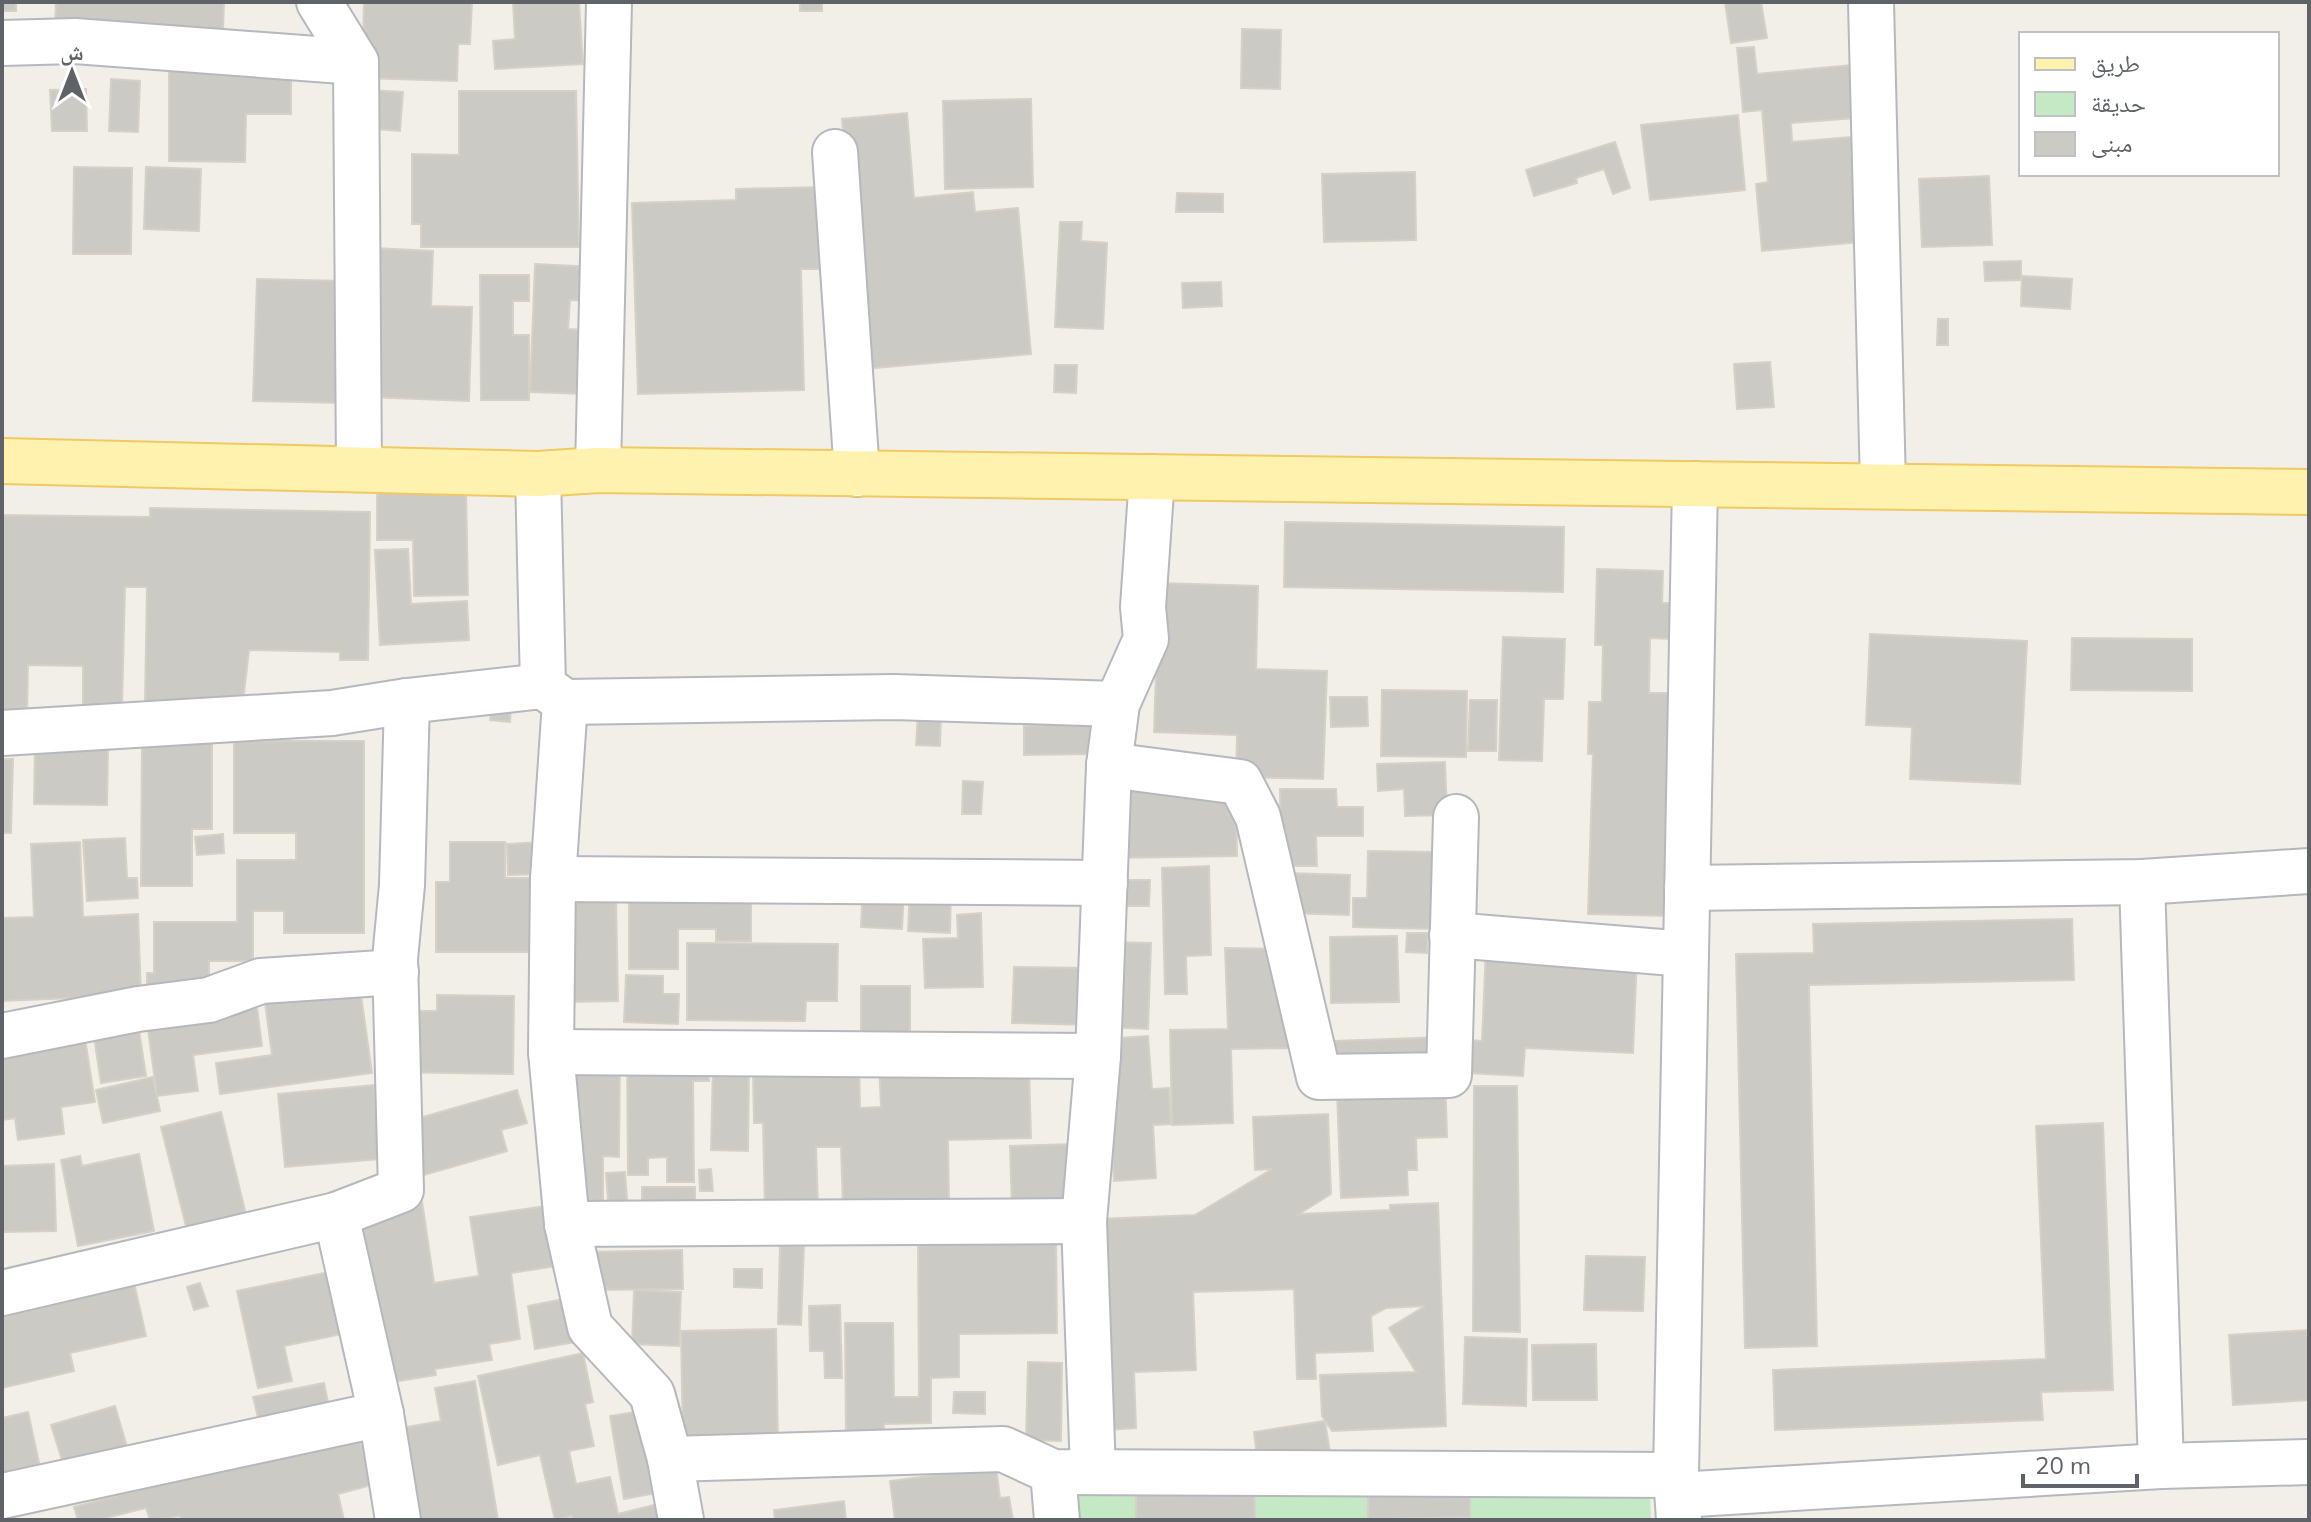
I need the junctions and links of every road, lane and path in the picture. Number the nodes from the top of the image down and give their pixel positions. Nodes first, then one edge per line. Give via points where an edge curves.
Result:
1 (319, 2) edge
2 (609, 2) edge
3 (1871, 2) edge
4 (2, 43) edge
5 (356, 62) junction
6 (835, 152) dead end
7 (2, 461) edge
8 (359, 467) junction
9 (598, 470) junction
10 (538, 474) junction
11 (857, 474) junction
12 (1152, 477) junction
13 (1695, 484) junction
14 (1883, 486) junction
15 (2309, 492) edge
16 (554, 694) junction
17 (407, 701) junction
18 (1117, 704) junction
19 (2, 733) edge
20 (1109, 765) junction
21 (1456, 817) dead end
22 (2309, 871) edge
23 (553, 879) junction
24 (2142, 882) junction
25 (1105, 883) junction
26 (1687, 888) junction
27 (1452, 935) junction
28 (1686, 954) junction
29 (396, 972) junction
30 (2, 1036) edge
31 (551, 1052) junction
32 (1098, 1056) junction
33 (336, 1215) junction
34 (1084, 1221) junction
35 (567, 1224) junction
36 (2, 1293) edge
37 (381, 1414) junction
38 (670, 1459) junction
39 (2309, 1462) edge
40 (2161, 1466) junction
41 (1073, 1472) junction
42 (2, 1496) edge
43 (1678, 1496) edge
44 (398, 1520) edge
45 (681, 1520) edge
46 (1057, 1520) edge

1 - 5 street
2 - 9 street
3 - 14 street
4 - 5 street via 75,41
5 - 8 street
6 - 11 street
7 - 8 main road
8 - 10 main road
9 - 10 main road
9 - 11 main road
10 - 16 street
11 - 12 main road
12 - 13 main road
12 - 18 street via 1143,607 1146,639
13 - 14 main road
13 - 26 street
14 - 15 main road
16 - 17 street
16 - 18 street
16 - 23 street
17 - 19 street via 332,713
17 - 29 street
18 - 20 street
20 - 25 street
20 - 27 street via 1240,782 1258,817 1319,1077 1449,1075
21 - 27 street
22 - 24 street
23 - 25 street
23 - 31 street
24 - 26 street
24 - 40 street
25 - 32 street
26 - 28 street
27 - 28 street
28 - 43 street
29 - 30 street via 261,981 209,1000
29 - 33 street via 401,1190
31 - 32 street
31 - 35 street
32 - 34 street
33 - 36 street
33 - 37 street
34 - 35 street
34 - 41 street
35 - 38 street via 590,1327 652,1394
37 - 42 street
37 - 44 street
38 - 41 street via 1003,1449
38 - 45 street
39 - 40 street
40 - 43 street
41 - 43 street
41 - 46 street

